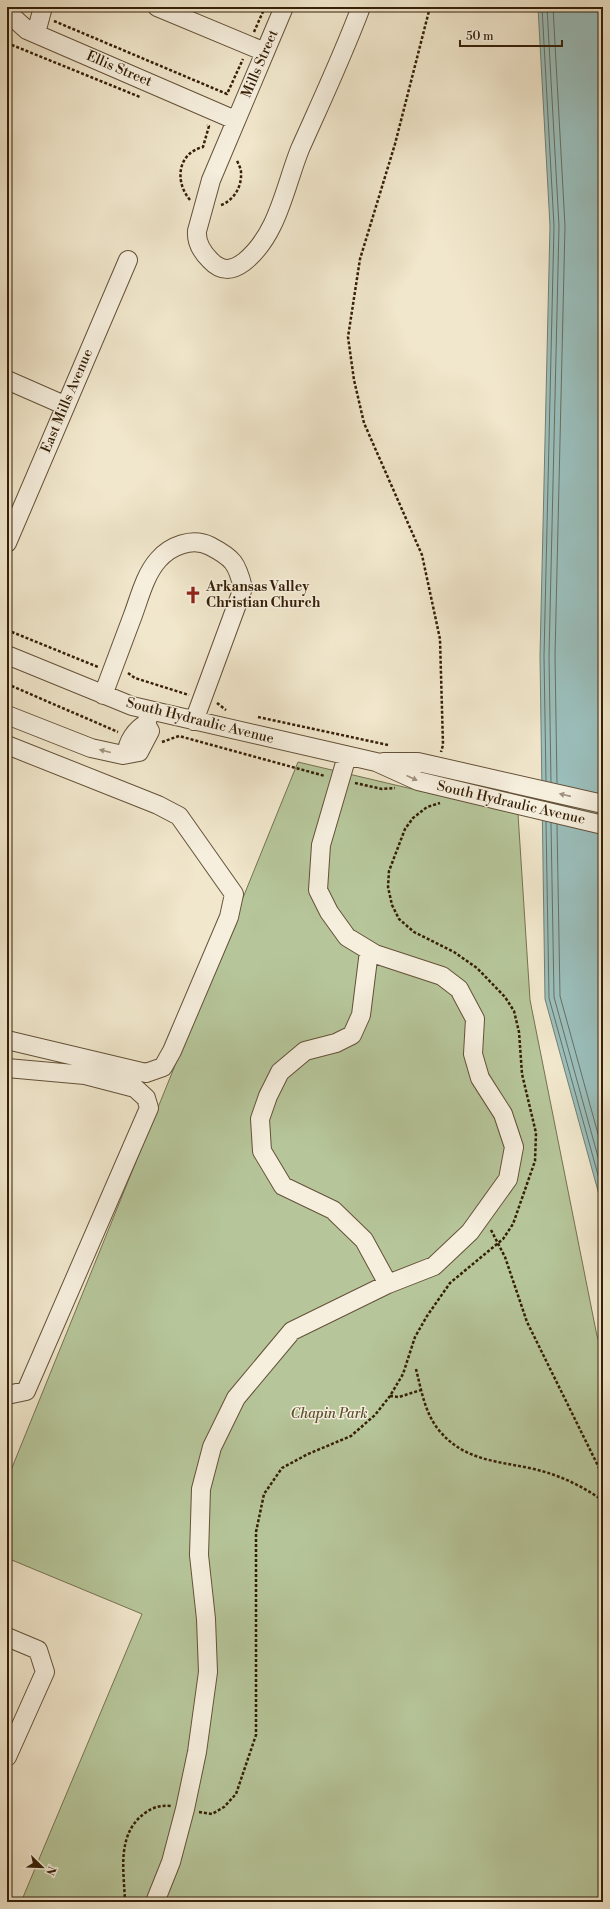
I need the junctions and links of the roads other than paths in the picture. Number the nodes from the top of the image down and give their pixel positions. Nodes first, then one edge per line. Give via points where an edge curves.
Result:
1 (157, 7) edge
2 (284, 7) edge
3 (361, 7) edge
4 (7, 12) edge
5 (42, 12) edge
6 (36, 33) junction
7 (265, 52) junction
8 (235, 120) junction
9 (128, 260) dead end
10 (7, 380) edge
11 (64, 405) junction
12 (7, 543) edge
13 (7, 655) edge
14 (103, 694) junction
15 (7, 715) edge
16 (148, 717) junction
17 (194, 721) junction
18 (7, 745) edge
19 (347, 756) junction
20 (376, 762) junction
21 (603, 804) edge
22 (603, 825) edge
23 (369, 951) junction
24 (7, 1040) edge
25 (7, 1068) edge
26 (388, 1284) junction
27 (7, 1395) edge
28 (7, 1637) edge
29 (7, 1757) edge
30 (155, 1902) edge

1 - 7 street
2 - 7 street, Mills Street
3 - 8 street, Mills Street via 298,156 275,219 261,242 244,261 230,270 214,264 196,240 211,180
4 - 6 street, Ellis Street via 27,30
5 - 6 street
6 - 8 street, Ellis Street
7 - 8 street, Mills Street
9 - 11 street, East Mills Avenue
10 - 11 street
11 - 12 street, East Mills Avenue
13 - 14 street, South Hydraulic Avenue
14 - 16 street, South Hydraulic Avenue via 132,706
14 - 17 street via 145,581 158,560 172,548 188,542 206,544 227,554 239,570 243,588
16 -> 15 street via 150,731 123,756 91,748
16 - 17 street, South Hydraulic Avenue
17 - 19 street, South Hydraulic Avenue
18 - 24 street via 153,803 179,816 234,894 229,917 163,1067 146,1073
19 - 20 street, South Hydraulic Avenue
19 - 23 street via 321,846 318,890 329,912 347,937
21 -> 20 street, South Hydraulic Avenue via 418,762
20 -> 22 street, South Hydraulic Avenue via 418,781
23 - 26 street via 361,1015 352,1035 336,1043 305,1051 280,1072 260,1119 262,1152 283,1186 333,1210 364,1240
23 - 26 street via 442,976 459,989 475,1019 473,1054 480,1078 503,1114 514,1147 508,1179 470,1232 434,1266
25 - 27 street via 86,1075 135,1088 146,1098 149,1108 26,1391
26 - 30 street via 292,1331 236,1398 212,1447 201,1489 199,1555 208,1672 185,1809 171,1862
28 - 29 street via 38,1650 45,1672

